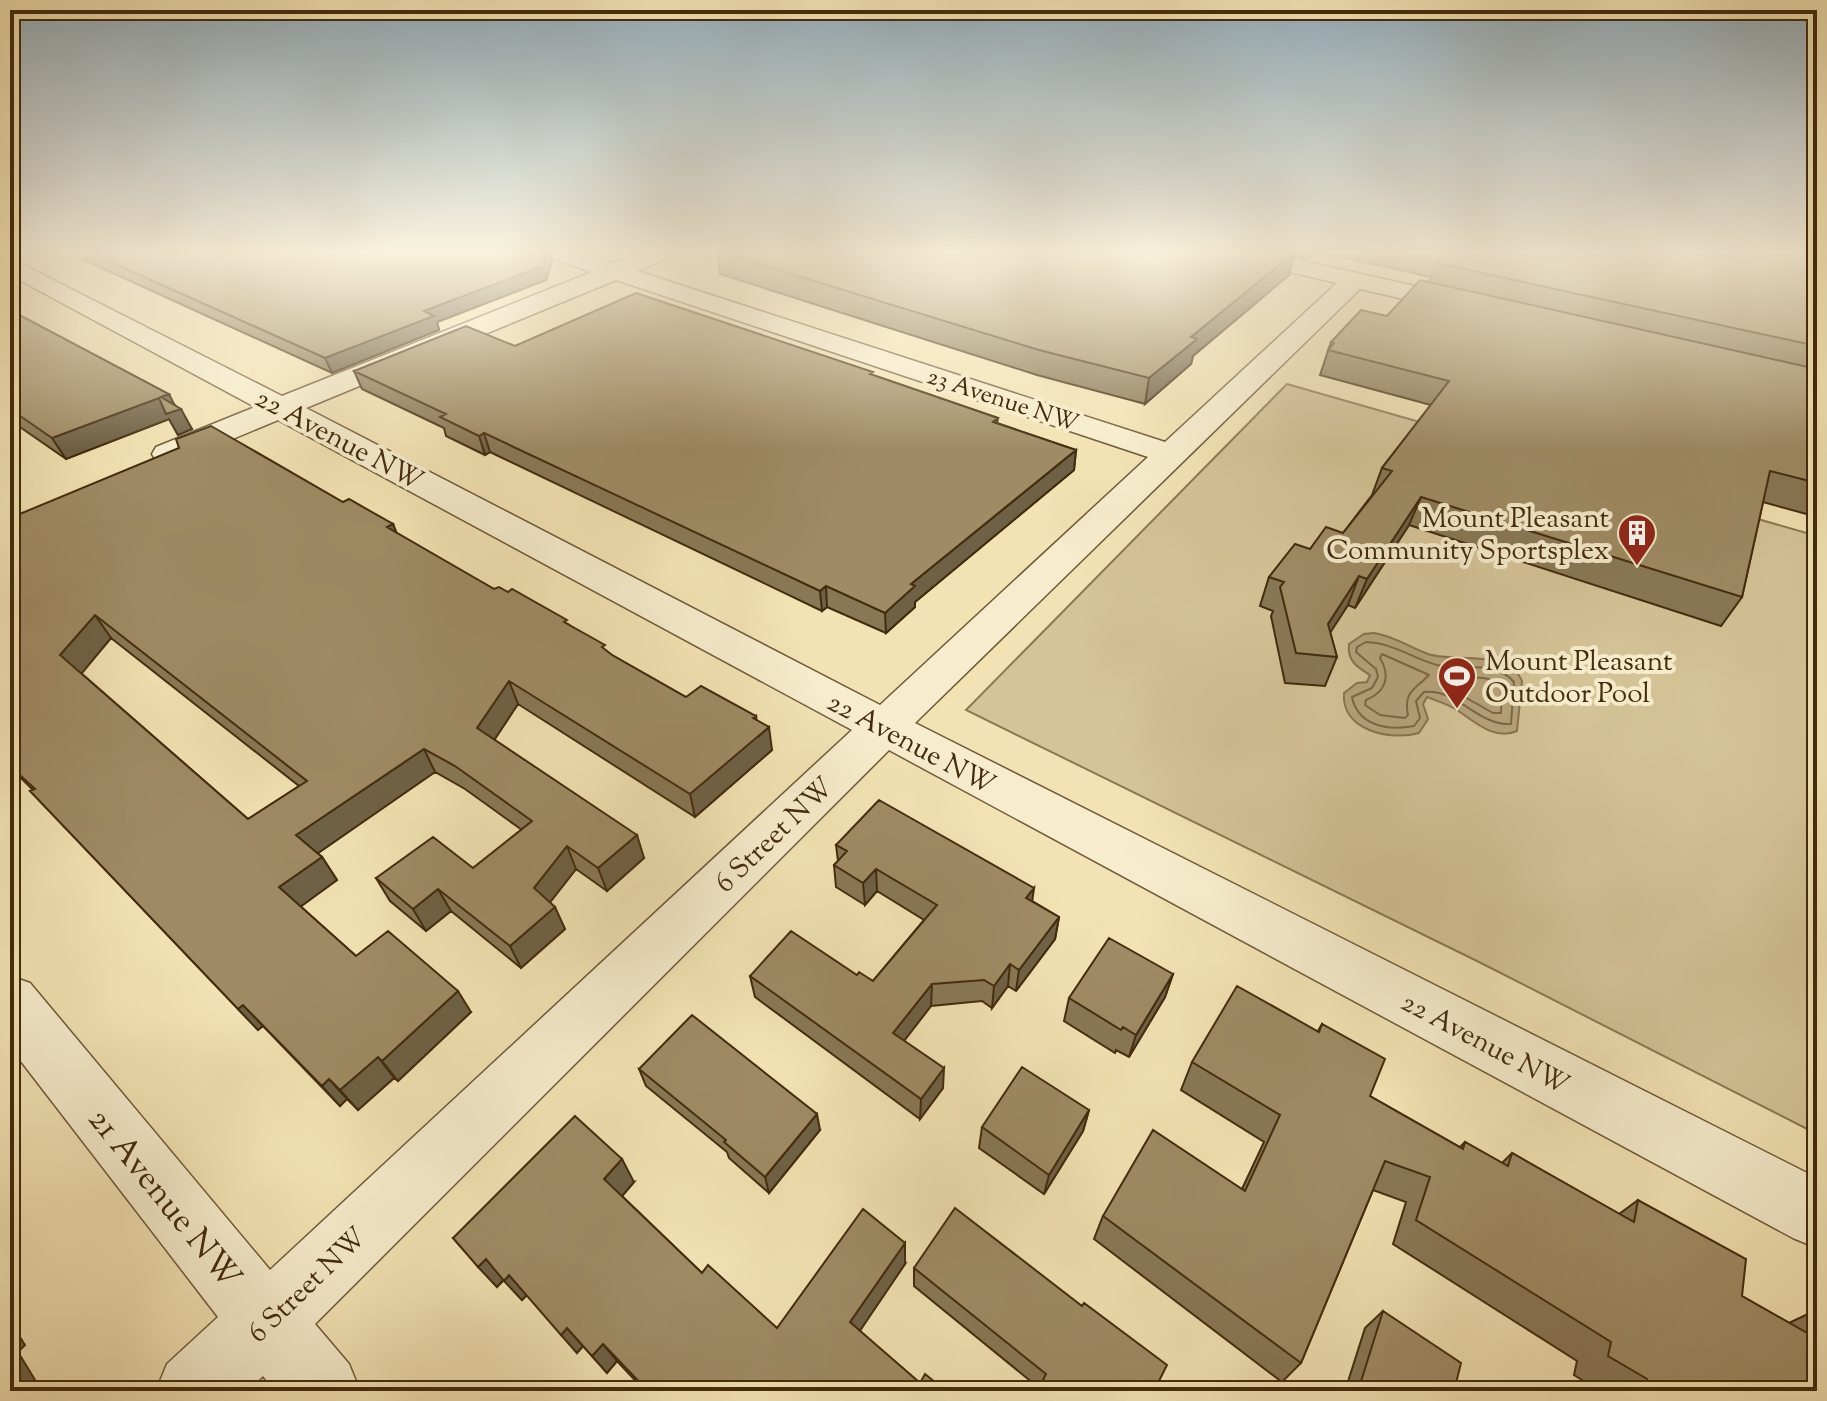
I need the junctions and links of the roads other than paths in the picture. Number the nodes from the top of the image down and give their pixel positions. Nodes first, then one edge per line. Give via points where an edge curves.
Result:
1 (115, 319) edge
2 (497, 319) edge
3 (762, 319) edge
4 (1313, 319) edge
5 (283, 407) junction
6 (1170, 454) junction
7 (138, 466) edge
8 (884, 727) junction
9 (10, 1002) edge
10 (1817, 1214) edge
11 (267, 1322) junction
12 (194, 1391) edge
13 (322, 1391) edge

1 - 5 street, 22 Avenue NW
2 - 5 street
3 - 6 street, 23 Avenue NW
4 - 6 street, 6 Street NW
5 - 7 street
5 - 8 street, 22 Avenue NW
6 - 8 street, 6 Street NW
8 - 10 street, 22 Avenue NW
8 - 11 street, 6 Street NW
9 - 11 street, 21 Avenue NW
11 - 12 street, 6 Street NW
11 - 13 street, 21 Avenue NW

